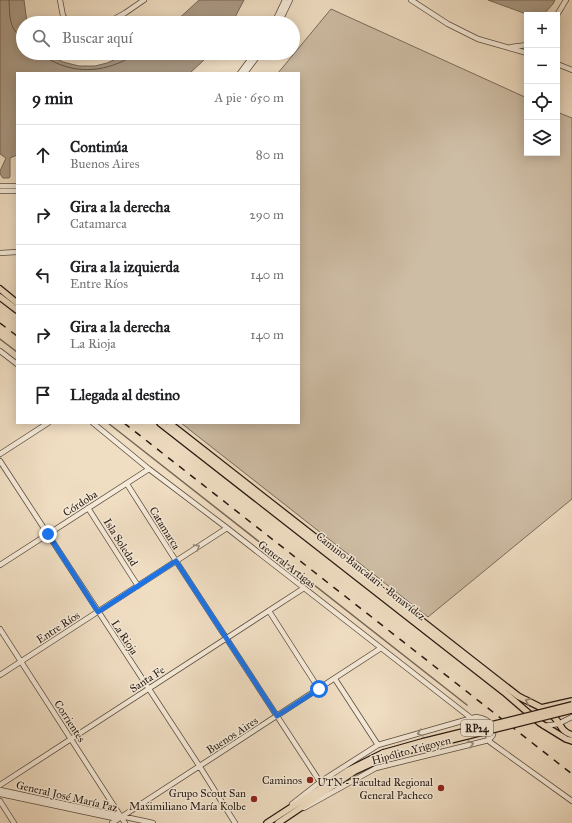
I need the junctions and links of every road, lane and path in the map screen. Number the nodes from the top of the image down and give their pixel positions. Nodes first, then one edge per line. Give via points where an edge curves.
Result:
1 (60, 0) edge
2 (144, 0) edge
3 (285, 0) edge
4 (290, 0) edge
5 (411, 0) edge
6 (566, 0) edge
7 (559, 12) edge
8 (63, 16) edge
9 (120, 16) edge
10 (280, 16) edge
11 (281, 16) edge
12 (524, 45) edge
13 (508, 47) junction
14 (524, 52) edge
15 (250, 60) edge
16 (255, 60) edge
17 (560, 65) edge
18 (572, 70) edge
19 (241, 72) edge
20 (246, 72) edge
21 (16, 186) edge
22 (2, 188) edge
23 (16, 191) edge
24 (0, 196) edge
25 (0, 252) edge
26 (16, 252) edge
27 (0, 289) edge
28 (0, 297) edge
29 (16, 302) edge
30 (16, 309) edge
31 (0, 351) edge
32 (16, 363) edge
33 (46, 424) edge
34 (94, 424) edge
35 (161, 424) edge
36 (170, 424) edge
37 (0, 454) edge
38 (0, 460) edge
39 (149, 469) junction
40 (127, 484) junction
41 (88, 508) junction
42 (227, 528) junction
43 (48, 534) junction
44 (176, 561) junction
45 (0, 565) edge
46 (138, 586) junction
47 (304, 588) junction
48 (269, 611) junction
49 (98, 612) junction
50 (0, 629) edge
51 (226, 638) junction
52 (381, 648) junction
53 (21, 662) junction
54 (0, 675) edge
55 (335, 679) junction
56 (319, 689) junction
57 (149, 690) junction
58 (572, 702) edge
59 (572, 705) edge
60 (541, 707) junction
61 (572, 710) edge
62 (277, 716) junction
63 (532, 717) junction
64 (572, 717) edge
65 (471, 718) junction
66 (558, 724) junction
67 (544, 726) junction
68 (572, 735) edge
69 (71, 739) junction
70 (489, 740) junction
71 (572, 741) edge
72 (378, 745) junction
73 (383, 756) junction
74 (200, 767) junction
75 (320, 782) junction
76 (0, 785) edge
77 (0, 790) edge
78 (0, 794) edge
79 (0, 801) edge
80 (572, 801) edge
81 (122, 820) edge
82 (278, 820) edge
83 (14, 823) edge
84 (112, 823) edge
85 (153, 823) edge
86 (234, 823) edge
87 (267, 823) edge

1 - 8 street
2 - 9 street
3 - 10 street
4 - 11 street
5 - 13 street via 478,39
6 - 7 street
12 - 13 street
13 - 14 street
15 - 19 street
16 - 20 street
17 - 18 street
21 - 22 street
22 - 23 street
22 - 24 street
25 - 26 street
27 - 29 main road
28 - 30 main road
31 - 32 street
33 - 37 street
34 - 39 street, General Artigas
35 - 63 main road, Camino Bancalari - Benavídez via 504,692
60 -> 36 main road, Camino Bancalari - Benavídez via 518,696
38 - 43 street, La Rioja
39 - 40 street, Córdoba
39 - 42 street, General Artigas
40 - 41 street, Córdoba
40 - 44 street, Catamarca
41 - 43 street, Córdoba
41 - 46 street, Isla Soledad
44 -> 42 street, Entre Ríos
42 - 47 street, General Artigas
43 - 45 street, Córdoba
43 - 49 street, La Rioja
44 - 46 street, Entre Ríos
44 - 51 street, Catamarca
46 - 49 street, Entre Ríos
47 - 48 street, Santa Fe
47 - 52 street, General Artigas
48 - 51 street, Santa Fe
48 - 56 street
49 - 53 street, Entre Ríos
49 - 57 street, La Rioja
50 - 53 street, Corrientes
51 - 57 street, Santa Fe
51 - 62 street, Catamarca
52 - 55 street, Buenos Aires
52 - 65 street, General Artigas
53 - 54 street, Entre Ríos
53 - 69 street, Corrientes
55 - 56 street, Buenos Aires
55 - 72 street
56 - 62 street, Buenos Aires
57 - 69 street, Santa Fe
57 - 74 street, La Rioja
58 - 60 main road
59 - 73 main road, RP24, bridge via 422,742
60 - 63 main road
60 - 66 main road, Camino Bancalari - Benavídez via 554,717
61 - 73 main road, RP24, bridge
62 - 74 street, Buenos Aires
62 - 75 street, Catamarca
63 - 67 main road, Camino Bancalari - Benavídez
64 - 66 street
65 - 70 street, General Artigas via 486,728
65 -> 72 street, Hipólito Yrigoyen
66 - 67 street
66 - 68 main road, Camino Bancalari - Benavídez via 563,731
67 - 71 main road, Camino Bancalari - Benavídez
69 - 76 street, Santa Fe
69 - 81 street, Corrientes
70 - 80 street
82 -> 70 street, Hipólito Yrigoyen via 376,768
72 - 75 street, Hipólito Yrigoyen
73 - 82 main road, RP24
74 - 81 street, Buenos Aires
74 - 86 street, La Rioja
75 - 82 street, Hipólito Yrigoyen
77 - 81 street, General José María Paz
78 - 81 street, General José María Paz
79 - 83 street
81 - 84 street, Buenos Aires
81 - 85 street, General José María Paz
82 - 87 main road, RP24

